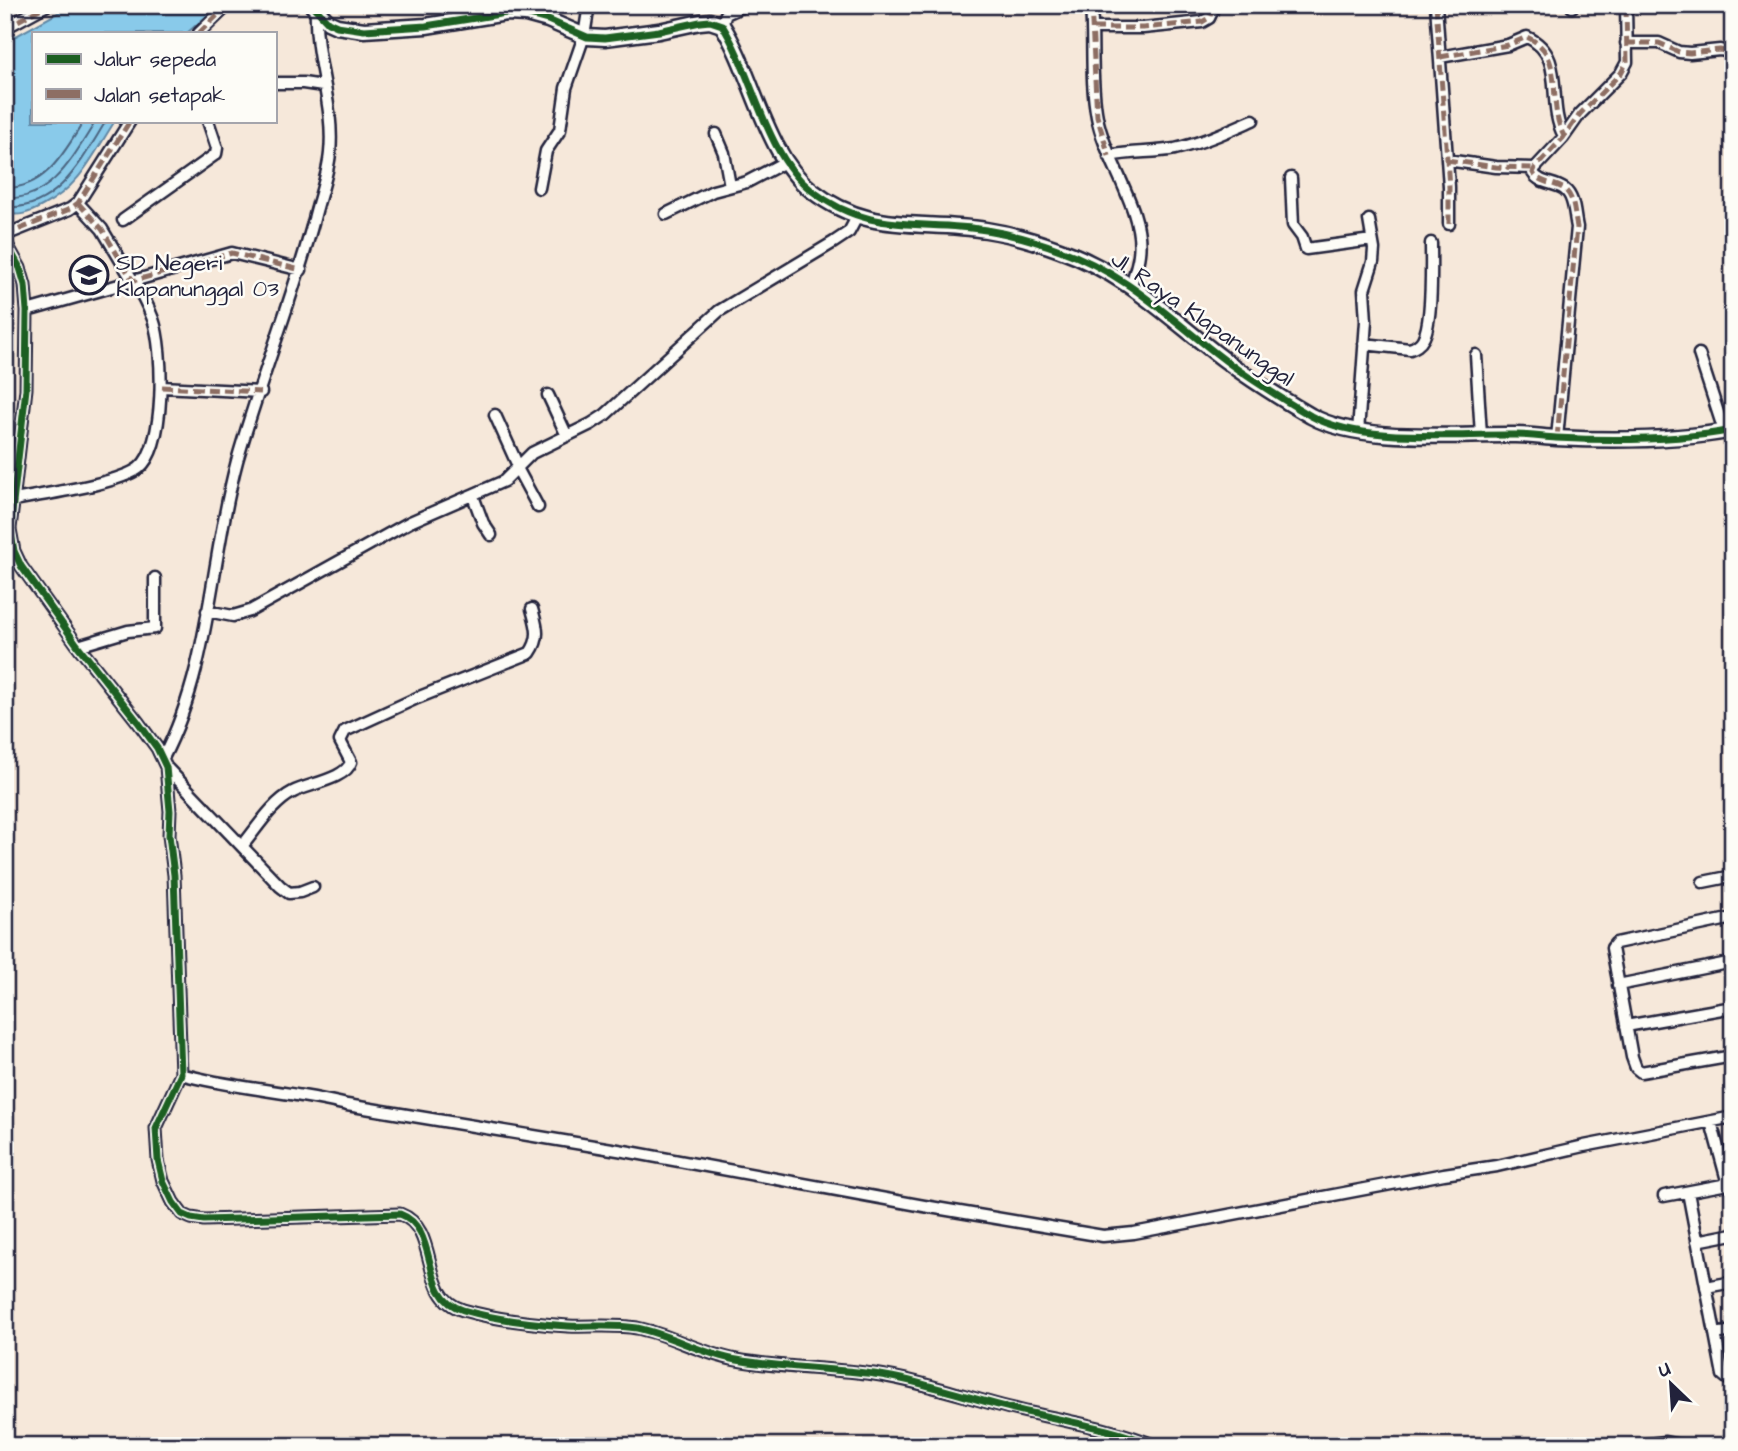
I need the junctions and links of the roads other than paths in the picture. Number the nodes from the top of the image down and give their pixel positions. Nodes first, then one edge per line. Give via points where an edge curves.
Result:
1 (47, 5) edge
2 (228, 5) edge
3 (452, 5) edge
4 (589, 5) edge
5 (746, 5) edge
6 (1091, 5) edge
7 (1215, 5) edge
8 (1436, 5) edge
9 (1626, 5) edge
10 (314, 8) edge
11 (5, 12) edge
12 (725, 15) edge
13 (460, 21) junction
14 (8, 27) edge
15 (1093, 29) junction
16 (201, 32) edge
17 (584, 36) junction
18 (1626, 43) junction
19 (1733, 53) edge
20 (1440, 57) junction
21 (276, 83) edge
22 (323, 86) junction
23 (1253, 120) dead end
24 (129, 122) edge
25 (208, 122) edge
26 (716, 134) dead end
27 (1564, 136) junction
28 (1109, 156) junction
29 (1447, 159) junction
30 (785, 162) junction
31 (1535, 168) junction
32 (1291, 178) dead end
33 (730, 186) junction
34 (539, 188) dead end
35 (78, 203) junction
36 (666, 214) dead end
37 (857, 217) junction
38 (123, 220) dead end
39 (1368, 220) dead end
40 (1449, 224) dead end
41 (5, 235) edge
42 (1372, 240) junction
43 (5, 241) edge
44 (1432, 243) dead end
45 (300, 270) junction
46 (133, 281) junction
47 (1131, 285) junction
48 (27, 312) junction
49 (1364, 344) junction
50 (1699, 354) dead end
51 (1476, 355) dead end
52 (162, 387) junction
53 (261, 391) junction
54 (548, 394) dead end
55 (495, 415) dead end
56 (1728, 430) edge
57 (1358, 432) junction
58 (1481, 435) junction
59 (567, 436) junction
60 (1557, 438) junction
61 (517, 467) junction
62 (473, 496) junction
63 (15, 500) junction
64 (538, 507) dead end
65 (491, 535) dead end
66 (155, 578) dead end
67 (532, 609) dead end
68 (207, 611) junction
69 (78, 646) junction
70 (164, 762) junction
71 (243, 845) junction
72 (1733, 876) edge
73 (1703, 882) dead end
74 (313, 887) dead end
75 (1733, 918) edge
76 (1733, 962) edge
77 (1618, 985) junction
78 (1733, 1007) edge
79 (1626, 1026) junction
80 (1733, 1056) edge
81 (181, 1074) junction
82 (1733, 1117) edge
83 (1711, 1122) junction
84 (1730, 1183) edge
85 (1688, 1192) junction
86 (1664, 1196) dead end
87 (1733, 1234) edge
88 (1697, 1241) junction
89 (1733, 1282) edge
90 (1706, 1287) junction
91 (1733, 1331) edge
92 (1715, 1334) junction
93 (1733, 1380) edge
94 (1156, 1446) edge
95 (1631, 1446) edge
96 (1685, 1446) edge

1 - 14 street
2 - 16 street
3 - 13 street
4 - 17 street
5 - 12 street
6 - 15 street
7 - 15 street via 1202,22
8 - 20 street
9 - 18 street
10 - 13 street via 337,26 364,30
10 - 22 street
11 - 14 street
12 - 17 street via 626,37
12 - 30 street, Jl. Raya Klapanunggal
13 - 17 street via 488,14 526,14
15 - 28 street via 1097,116
17 - 34 street via 566,88 559,134 547,151
18 - 19 street via 1659,43 1679,52
18 - 27 street via 1627,62 1621,73
20 - 27 street via 1508,46 1527,37 1536,41 1550,57 1555,110
20 - 29 street
21 - 22 street
22 - 45 street via 331,117 330,155
23 - 28 street via 1178,148
24 - 35 street
25 - 38 street via 216,154
26 - 33 street
27 - 31 street
28 - 47 street via 1139,231 1139,255
29 - 31 street
29 - 40 street
30 - 33 street
30 - 37 street, Jl. Raya Klapanunggal via 810,189
31 - 60 street via 1537,179 1564,189 1573,203 1577,227
32 - 42 street via 1293,225 1305,248
33 - 36 street
35 - 41 street
35 - 46 street via 102,229
37 - 47 street, Jl. Raya Klapanunggal via 985,230 1036,241
37 - 59 street via 849,232 719,311 605,415
39 - 42 street
42 - 49 street via 1373,262 1364,290
43 - 48 street via 20,268
44 - 49 street via 1429,317 1423,340 1410,349
45 - 46 street via 232,253
45 - 53 street
46 - 48 street
46 - 52 street via 154,321
47 - 57 street, Jl. Raya Klapanunggal via 1226,361 1312,416
48 - 63 street via 26,389
49 - 57 street
50 - 56 street
51 - 58 street
52 - 53 street
52 - 63 street via 156,429 141,467 116,478
53 - 68 street via 237,462
54 - 59 street
55 - 61 street
56 - 60 street, Jl. Raya Klapanunggal via 1647,438
57 - 58 street, Jl. Raya Klapanunggal
58 - 60 street, Jl. Raya Klapanunggal
59 - 61 street via 532,453
61 - 62 street via 504,481
61 - 64 street
62 - 65 street
62 - 68 street via 410,522 250,611 233,616
63 - 69 street via 10,528 14,551
66 - 69 street via 155,628
67 - 71 street via 538,633 530,653 345,731 340,741 351,762 349,768 285,797
68 - 70 street via 193,687
69 - 70 street
70 - 71 street
70 - 81 street via 174,875
71 - 74 street via 289,893
72 - 73 street
75 - 77 street via 1616,943 1612,948
76 - 77 street
77 - 79 street
78 - 79 street
79 - 80 street via 1634,1064 1641,1072
81 - 83 street via 215,1084 306,1095 1103,1236 1476,1170
81 - 94 street via 156,1128 158,1160 173,1202 191,1218 400,1214 418,1228 446,1301 462,1310 567,1326 636,1328 740,1361 878,1375
82 - 83 street
83 - 84 street
84 - 85 street
85 - 86 street
85 - 88 street
87 - 88 street
88 - 90 street
89 - 90 street
90 - 92 street
91 - 92 street
92 - 93 street via 1723,1375
95 - 96 street via 1665,1442

